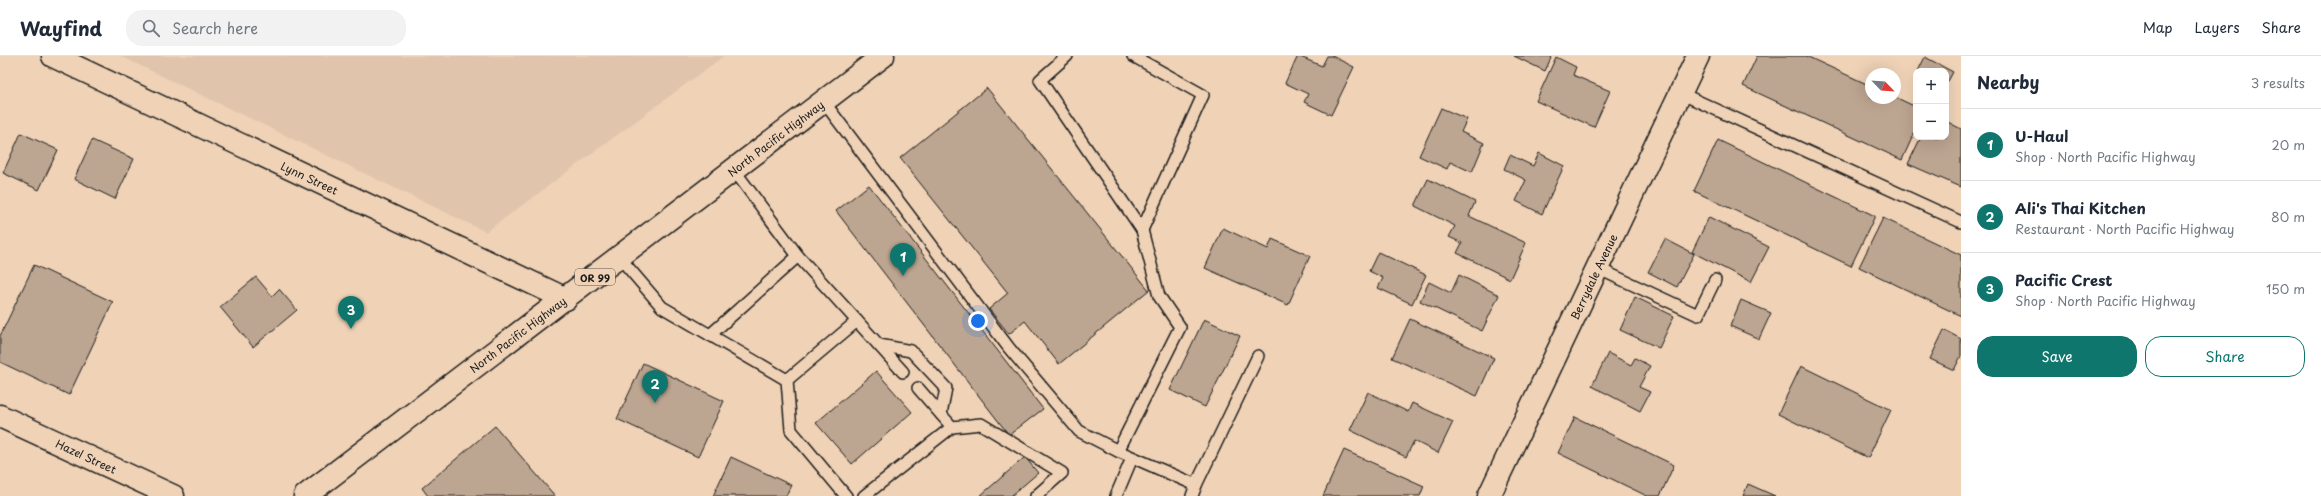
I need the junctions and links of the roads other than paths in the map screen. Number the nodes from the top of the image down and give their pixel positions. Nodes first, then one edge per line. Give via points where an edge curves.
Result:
1 (53, 56) edge
2 (883, 56) edge
3 (1067, 56) edge
4 (1133, 56) edge
5 (1698, 56) edge
6 (1680, 93) junction
7 (824, 102) junction
8 (734, 170) junction
9 (1961, 222) edge
10 (1142, 230) junction
11 (798, 256) junction
12 (620, 258) junction
13 (1597, 268) junction
14 (1715, 280) dead end
15 (566, 299) junction
16 (857, 321) junction
17 (710, 335) junction
18 (879, 345) junction
19 (1258, 356) dead end
20 (903, 372) dead end
21 (787, 380) junction
22 (918, 388) dead end
23 (941, 414) junction
24 (0, 416) edge
25 (952, 427) junction
26 (1118, 451) junction
27 (1132, 458) junction
28 (1196, 485) junction
29 (172, 496) edge
30 (305, 496) edge
31 (846, 496) edge
32 (864, 496) edge
33 (1036, 496) edge
34 (1116, 496) edge
35 (1192, 496) edge
36 (1489, 496) edge

1 - 15 street, Lynn Street
2 - 7 street, North Pacific Highway / OR 99
3 - 10 lane via 1040,80
4 - 10 lane via 1204,94
5 - 6 street, Berrydale Avenue
6 - 9 lane
6 - 13 street, Berrydale Avenue
7 - 8 street, North Pacific Highway / OR 99
7 - 26 lane via 1024,366 1079,431
8 - 11 lane
8 - 12 street, North Pacific Highway / OR 99
10 - 26 lane via 1159,296 1180,327
11 - 16 lane
11 - 17 lane
12 - 15 street, North Pacific Highway / OR 99
12 - 17 lane via 662,307
13 - 14 lane via 1698,315
13 - 36 street, Berrydale Avenue
15 - 30 street, North Pacific Highway / OR 99
16 - 18 lane
16 - 21 lane
17 - 21 lane
18 - 20 lane
18 - 23 lane via 911,351 946,388
19 - 28 lane
21 - 31 lane via 791,430
22 - 23 lane
23 - 25 lane
24 - 29 street, Hazel Street
25 - 32 lane
25 - 33 lane via 982,424 1062,474
26 - 27 lane
27 - 28 lane
27 - 34 lane
28 - 35 lane

